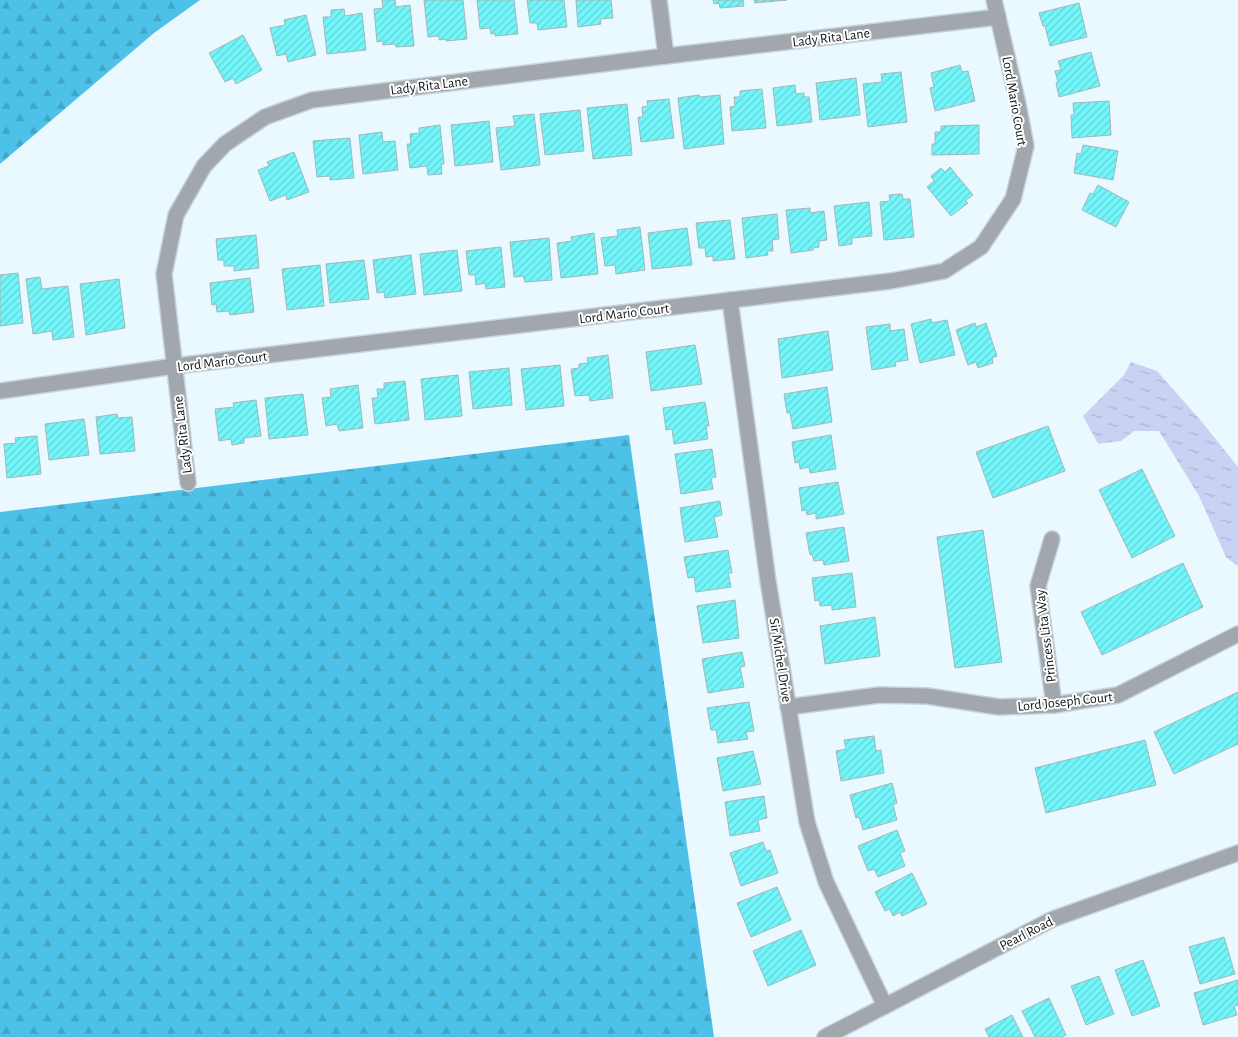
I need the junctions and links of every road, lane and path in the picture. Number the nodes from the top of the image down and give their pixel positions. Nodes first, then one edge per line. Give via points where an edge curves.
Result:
1 (659, 0) edge
2 (994, 0) edge
3 (998, 17) junction
4 (666, 56) junction
5 (730, 300) junction
6 (174, 366) junction
7 (0, 391) edge
8 (188, 483) dead end
9 (1052, 539) dead end
10 (1238, 634) edge
11 (1054, 705) junction
12 (788, 707) junction
13 (1238, 853) edge
14 (884, 1006) junction
15 (825, 1037) edge

1 - 4 street
2 - 3 street, Lord Mario Court
3 - 4 street, Lady Rita Lane
3 - 5 street, Lord Mario Court via 1026,146 1013,199 981,247 944,271 891,281
4 - 6 street, Lady Rita Lane via 312,100 265,116 225,144 204,166 176,215 164,274
5 - 6 street, Lord Mario Court
5 - 12 street, Sir Michel Drive
6 - 7 street, Lord Mario Court
6 - 8 street, Lady Rita Lane
9 - 11 street, Princess Lita Way via 1038,586
10 - 11 street, Lord Joseph Court via 1118,695
11 - 12 street, Lord Joseph Court via 999,707 927,696 879,695
12 - 14 street, Sir Michel Drive via 807,822 826,882
13 - 14 street, Pearl Road via 1053,919
14 - 15 street, Pearl Road

